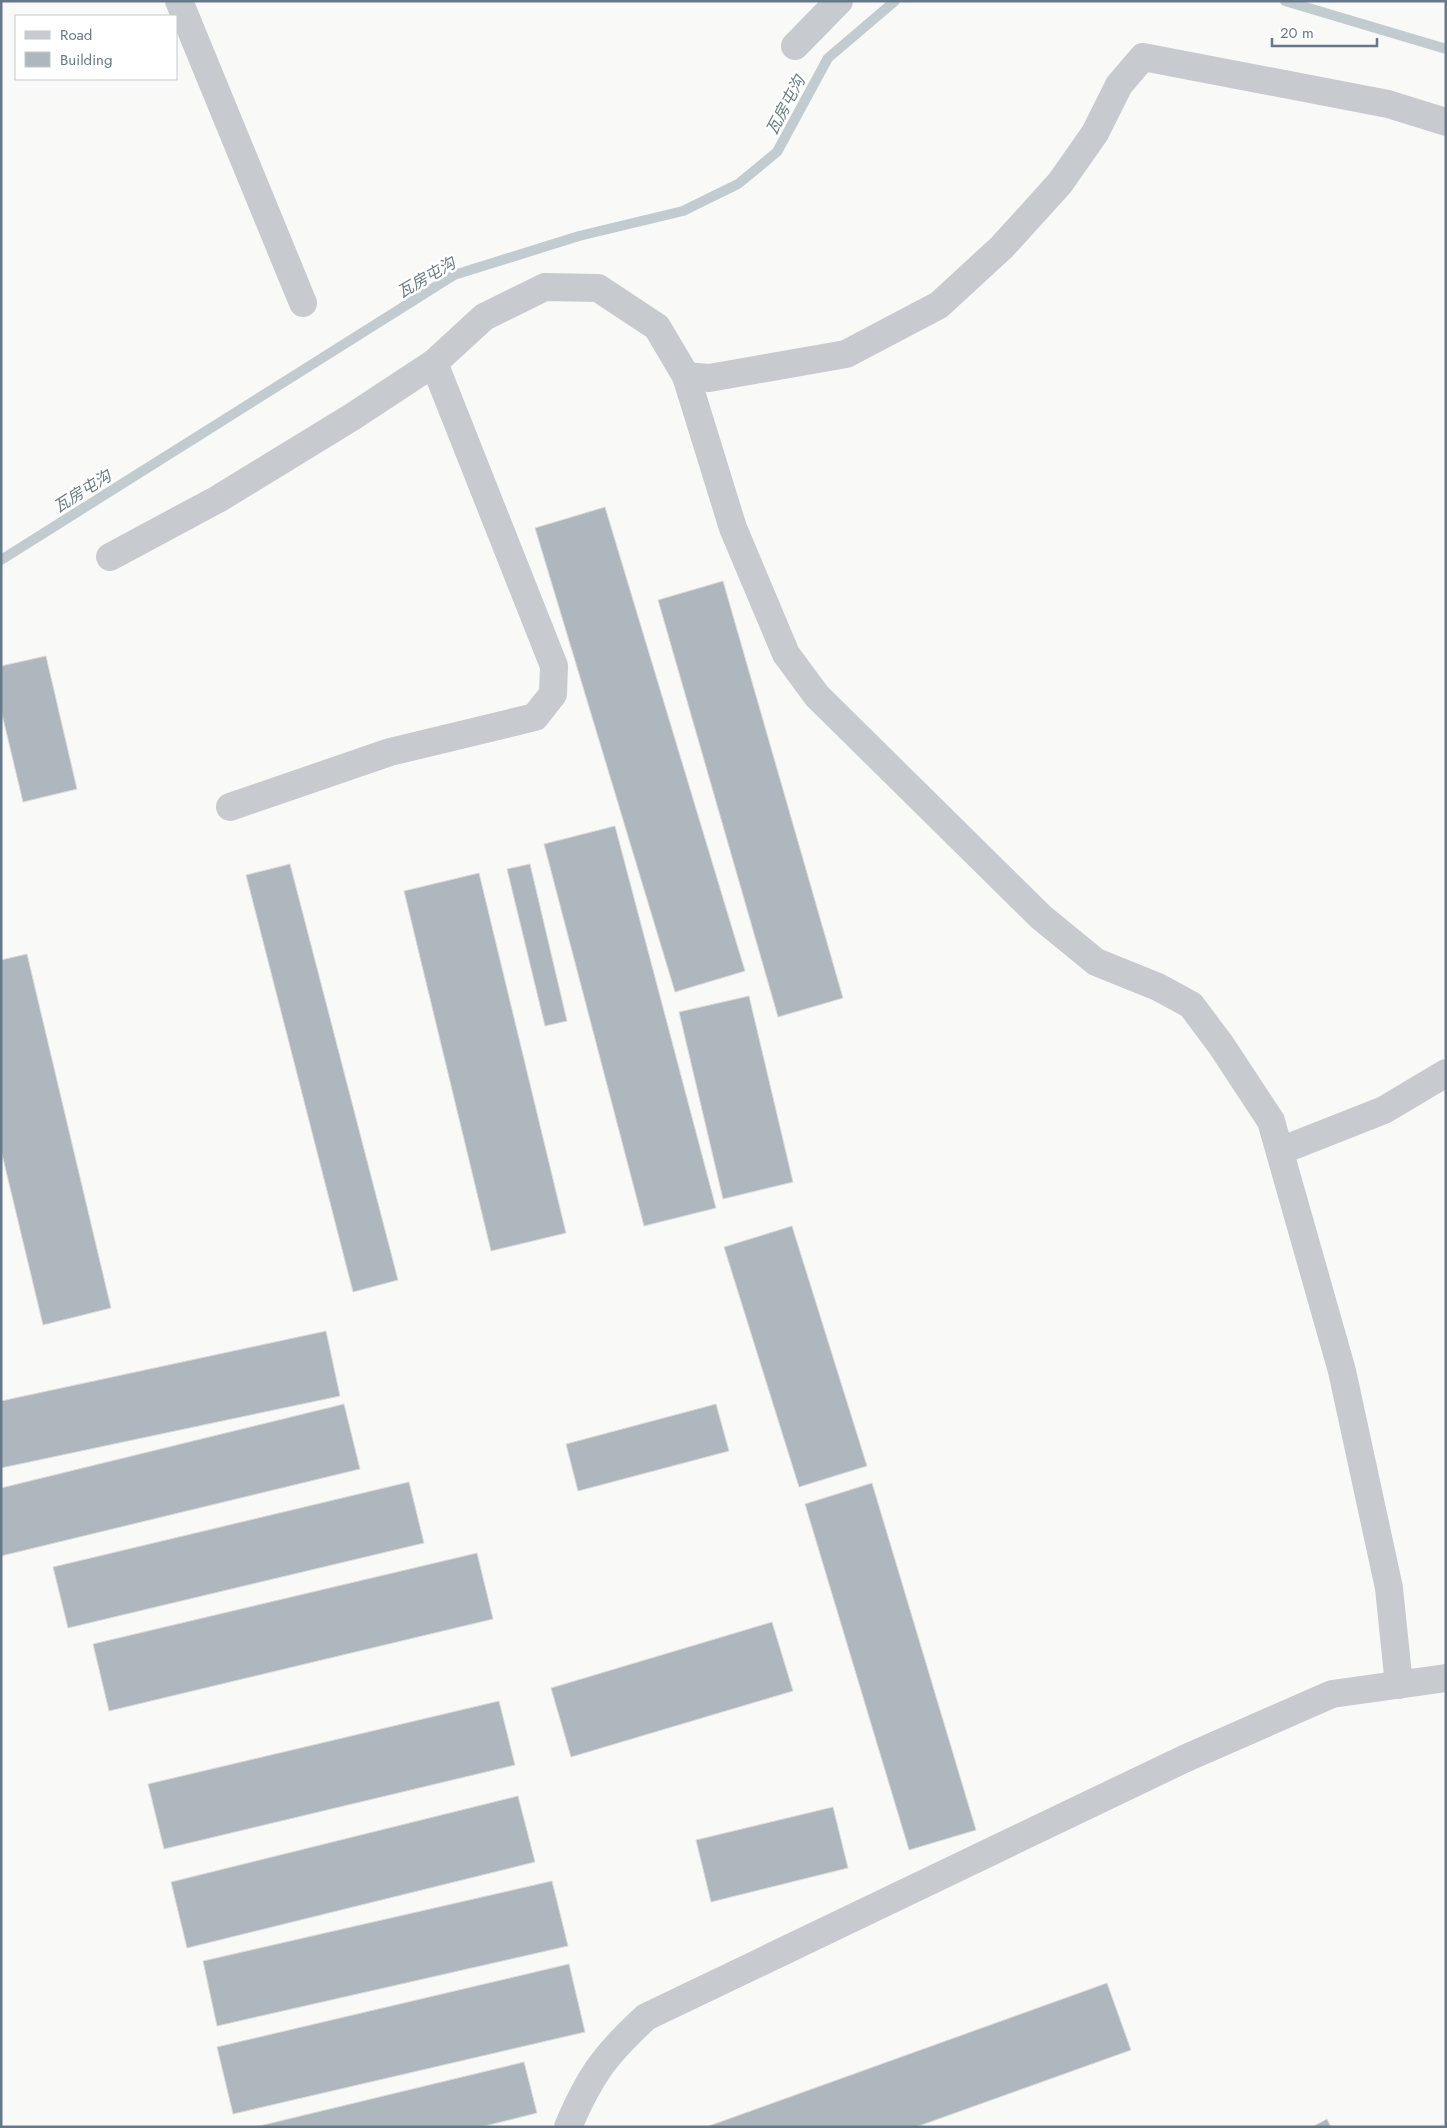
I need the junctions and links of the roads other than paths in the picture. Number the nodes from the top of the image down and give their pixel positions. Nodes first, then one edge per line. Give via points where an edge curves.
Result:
1 (179, 1) edge
2 (839, 1) edge
3 (795, 46) dead end
4 (1446, 122) edge
5 (303, 303) dead end
6 (434, 363) junction
7 (686, 376) junction
8 (110, 557) dead end
9 (230, 807) dead end
10 (1446, 1074) edge
11 (1280, 1151) junction
12 (1446, 1678) edge
13 (1399, 1685) junction
14 (568, 2127) edge

1 - 5 street
2 - 3 street
4 - 7 street via 1388,104 1143,58 1119,85 1096,133 1060,182 1002,248 939,305 846,354 709,378
6 - 7 street via 484,317 545,287 598,288 657,327
6 - 8 street via 218,499
6 - 9 street via 554,666 554,694 535,717 390,752
7 - 11 street via 733,528 786,654 817,696 1041,917 1096,962 1158,987 1191,1005 1222,1045 1271,1121
10 - 11 street via 1384,1110
11 - 13 street via 1342,1371 1389,1588
12 - 13 street
13 - 14 street via 1332,1694 1184,1759 646,2017 615,2045 593,2073

